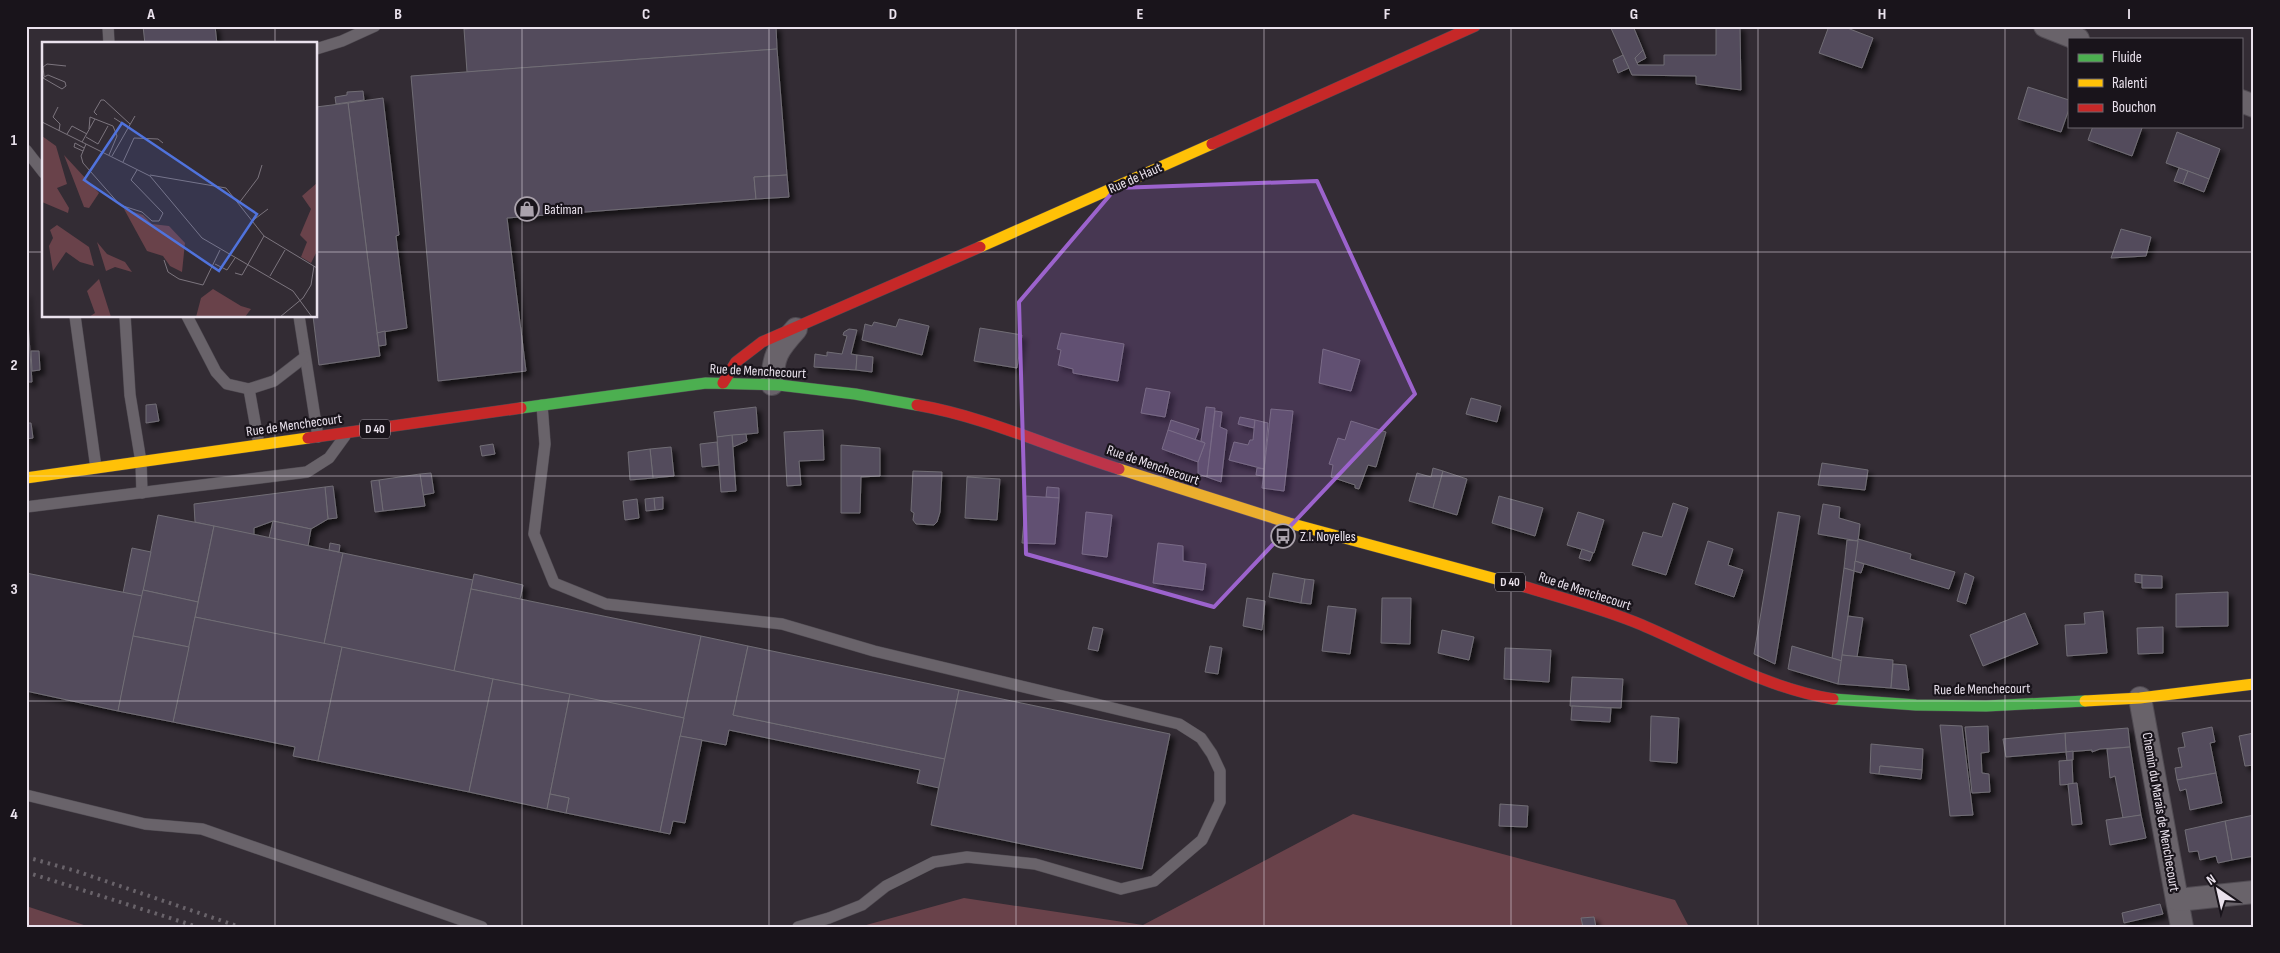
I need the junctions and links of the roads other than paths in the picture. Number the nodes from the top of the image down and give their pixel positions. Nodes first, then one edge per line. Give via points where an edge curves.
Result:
1 (108, 26) edge
2 (375, 26) edge
3 (1475, 26) edge
4 (2045, 26) edge
5 (2075, 38) edge
6 (109, 42) edge
7 (318, 48) edge
8 (2242, 101) edge
9 (2254, 106) edge
10 (26, 150) edge
11 (42, 170) edge
12 (75, 318) edge
13 (125, 318) edge
14 (188, 318) edge
15 (299, 318) edge
16 (796, 329) junction
17 (305, 357) junction
18 (723, 383) junction
19 (772, 384) junction
20 (249, 389) junction
21 (542, 405) junction
22 (347, 433) junction
23 (318, 436) junction
24 (259, 445) junction
25 (140, 462) junction
26 (96, 468) junction
27 (26, 478) edge
28 (142, 493) junction
29 (26, 508) edge
30 (2254, 684) edge
31 (2140, 698) junction
32 (26, 795) edge
33 (2254, 892) edge
34 (2178, 900) junction
35 (482, 927) edge
36 (798, 927) edge
37 (2182, 927) edge

1 - 6 lane
2 - 7 lane
3 - 16 main road, Rue de Haut
4 - 5 street
8 - 9 street
10 - 11 lane
12 - 26 lane
13 - 25 lane via 130,395
14 - 20 lane via 216,372 227,384
15 - 17 lane
16 - 18 main road, Rue de Haut via 768,339 744,353 731,366
16 - 19 street, Rue de Haut via 782,344 773,361
17 - 20 lane via 274,381
17 - 23 lane
18 - 19 main road, Rue de Menchecourt / D 40
18 - 21 main road, Rue de Menchecourt / D 40
19 - 31 main road, Rue de Menchecourt / D 40 via 904,402 989,423 1263,516 1573,601 1640,624 1769,682 1800,692 1916,705 1986,706
20 - 24 lane
21 - 22 main road, Rue de Menchecourt / D 40
21 - 36 lane via 545,444 534,534 554,583 606,604 782,624 874,651 1180,724 1201,738 1220,771 1220,802 1202,840 1154,881 1121,888 1035,864 967,857 934,862 886,886 862,906
22 - 23 main road, Rue de Menchecourt / D 40
22 - 28 lane via 329,458 307,472
23 - 24 main road, Rue de Menchecourt / D 40
24 - 25 main road, Rue de Menchecourt / D 40
25 - 26 main road, Rue de Menchecourt / D 40
25 - 28 lane
26 - 27 main road, Rue de Menchecourt / D 40
28 - 29 lane
30 - 31 main road, Rue de Menchecourt / D 40
31 - 34 street, Chemin du Marais de Menchecourt
32 - 35 lane via 145,824 202,829
33 - 34 street
34 - 37 street, Chemin du Marais de Menchecourt

